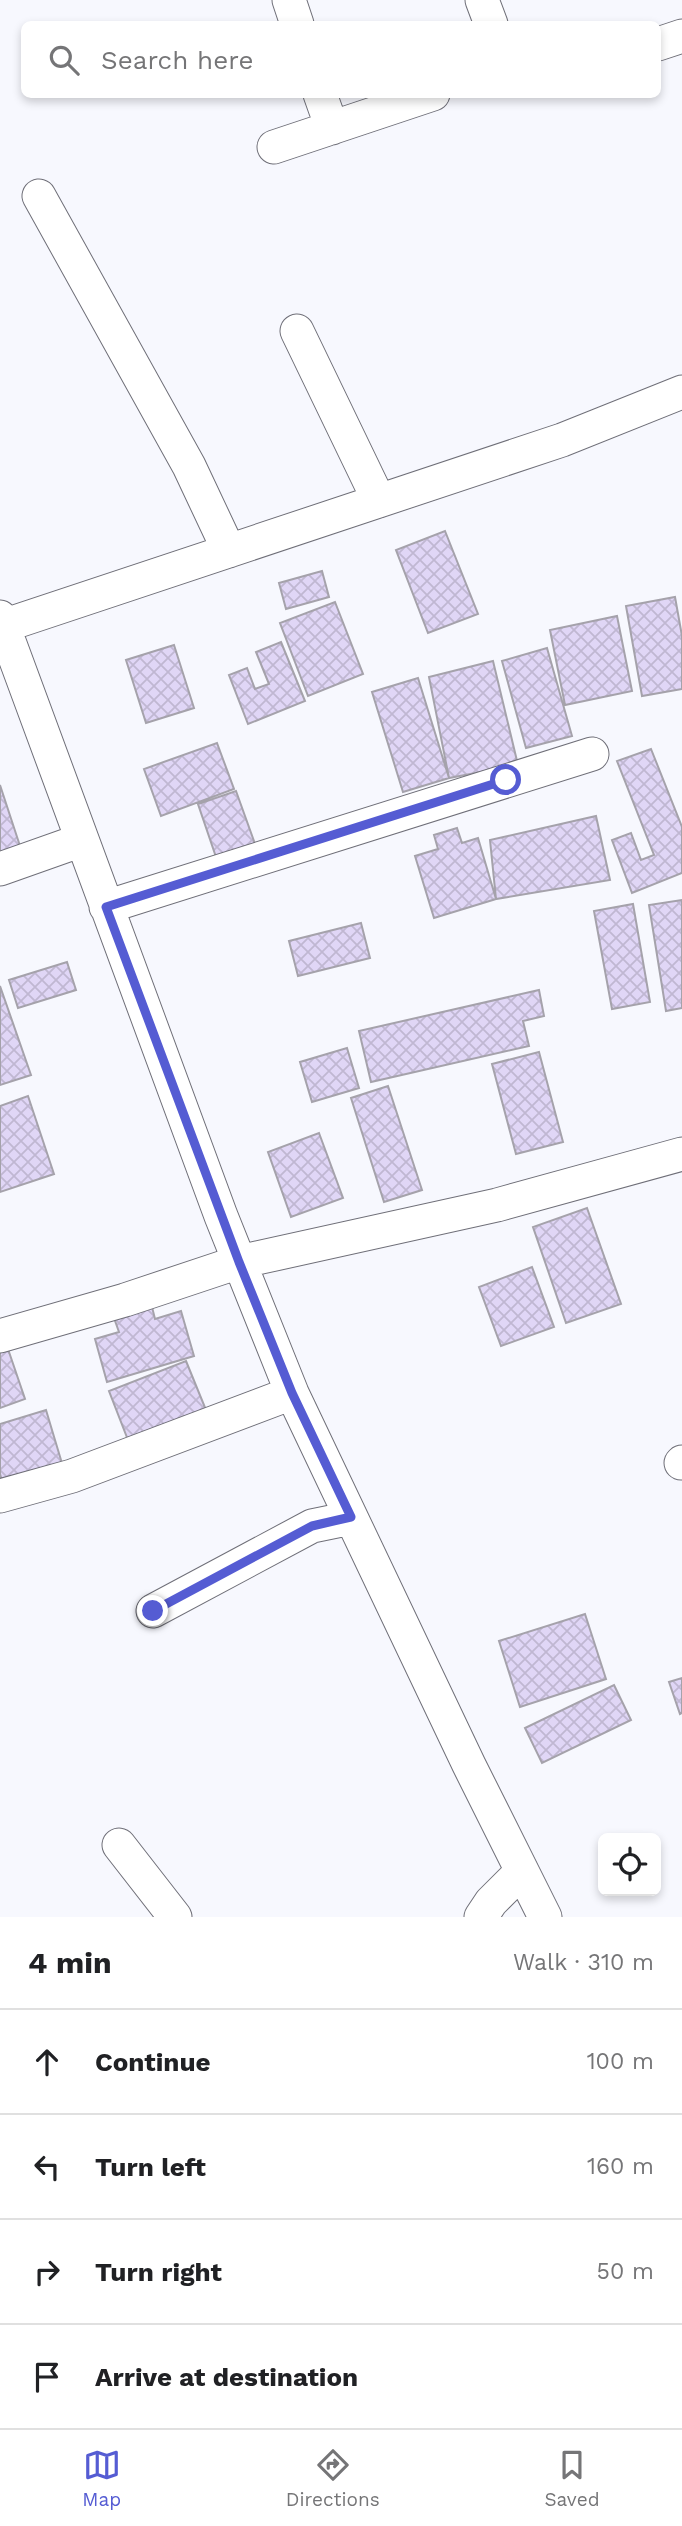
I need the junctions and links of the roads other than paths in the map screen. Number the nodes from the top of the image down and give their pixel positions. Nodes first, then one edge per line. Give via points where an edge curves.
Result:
1 (289, 0) edge
2 (482, 0) edge
3 (296, 21) edge
4 (490, 21) edge
5 (682, 36) edge
6 (661, 43) edge
7 (321, 98) edge
8 (421, 98) edge
9 (332, 128) junction
10 (274, 147) dead end
11 (38, 196) dead end
12 (297, 331) dead end
13 (682, 392) edge
14 (379, 501) junction
15 (229, 551) junction
16 (1, 623) edge
17 (592, 754) dead end
18 (82, 840) junction
19 (0, 869) edge
20 (106, 907) junction
21 (682, 1154) edge
22 (239, 1262) junction
23 (0, 1336) edge
24 (292, 1393) junction
25 (0, 1496) edge
26 (351, 1517) junction
27 (153, 1611) dead end
28 (119, 1845) dead end
29 (522, 1871) junction
30 (175, 1917) edge
31 (481, 1917) edge
32 (545, 1917) edge

1 - 3 street
2 - 4 street
5 - 6 street
7 - 9 street
8 - 9 street
9 - 10 street
11 - 15 street via 189,466
12 - 14 street
13 - 14 street via 562,440
14 - 15 street
15 - 16 street
16 - 18 street
17 - 20 street
18 - 19 street
18 - 20 street
20 - 22 street
21 - 22 street via 497,1205
22 - 23 street
22 - 24 street
24 - 25 street via 72,1476
24 - 26 street
26 - 27 street via 312,1526
26 - 29 street
28 - 30 street
29 - 31 street
29 - 32 street

